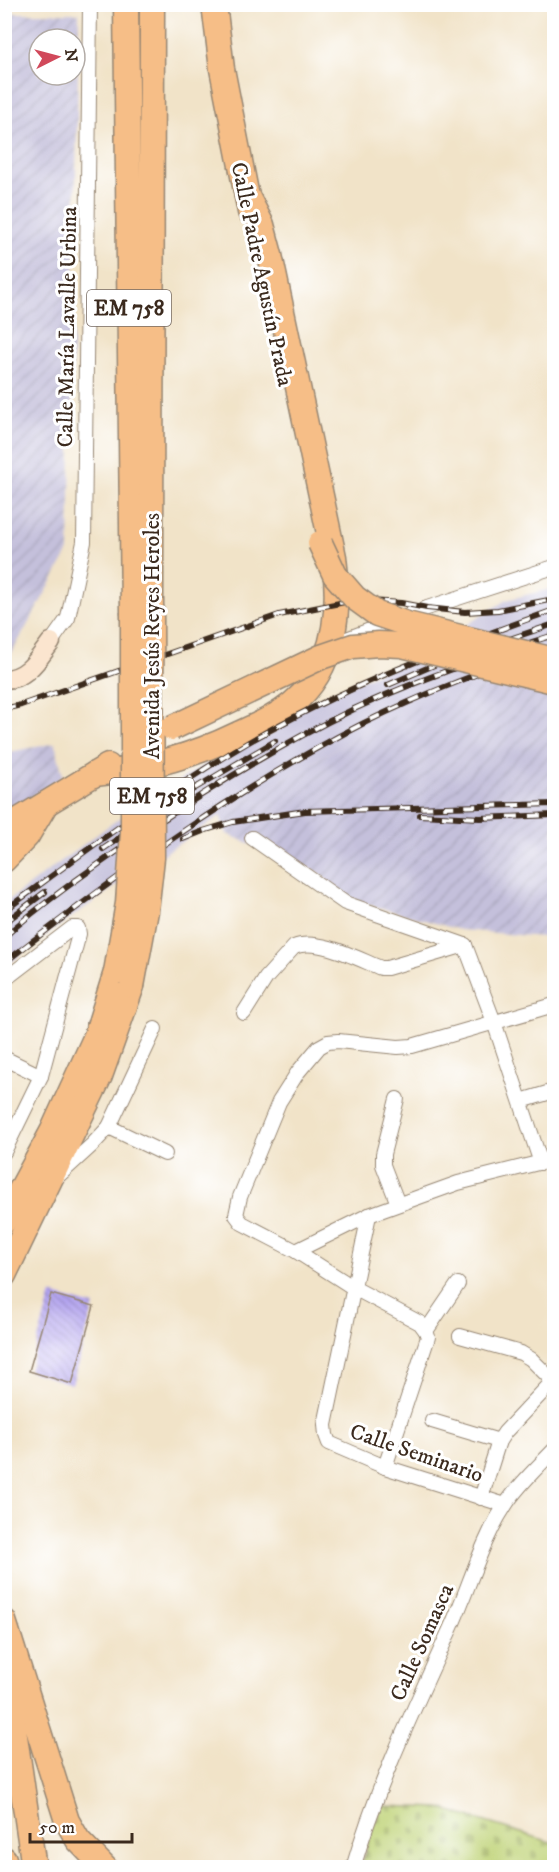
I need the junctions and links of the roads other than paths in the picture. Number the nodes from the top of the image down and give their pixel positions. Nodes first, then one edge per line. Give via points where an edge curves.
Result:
1 (90, 4) edge
2 (126, 4) edge
3 (152, 4) edge
4 (214, 4) edge
5 (247, 196) junction
6 (555, 567) edge
7 (142, 609) junction
8 (51, 642) joint
9 (331, 645) junction
10 (555, 660) edge
11 (4, 679) edge
12 (555, 681) edge
13 (95, 774) junction
14 (45, 805) junction
15 (4, 829) edge
16 (252, 838) dead end
17 (4, 860) edge
18 (465, 945) junction
19 (124, 979) junction
20 (4, 980) edge
21 (555, 1005) edge
22 (244, 1013) dead end
23 (494, 1022) junction
24 (156, 1029) dead end
25 (4, 1058) edge
26 (41, 1076) junction
27 (555, 1091) edge
28 (397, 1099) dead end
29 (521, 1101) junction
30 (109, 1127) junction
31 (4, 1152) edge
32 (165, 1154) dead end
33 (548, 1161) edge
34 (50, 1181) junction
35 (398, 1204) junction
36 (369, 1215) junction
37 (4, 1221) edge
38 (296, 1251) junction
39 (4, 1275) edge
40 (458, 1284) dead end
41 (354, 1288) junction
42 (426, 1330) junction
43 (460, 1336) dead end
44 (554, 1380) edge
45 (432, 1421) dead end
46 (499, 1441) junction
47 (555, 1450) edge
48 (386, 1467) junction
49 (481, 1498) junction
50 (505, 1505) junction
51 (4, 1621) edge
52 (4, 1660) edge
53 (4, 1858) edge
54 (6, 1868) edge
55 (34, 1868) edge
56 (105, 1868) edge
57 (353, 1868) edge

1 - 8 street, Calle María Lavalle Urbina via 84,542 68,618
2 - 7 highway, Avenida Jesús Reyes Heroles / EM 758
3 - 7 highway, Avenida Jesús Reyes Heroles / EM 758
4 - 5 highway, Calle Padre Agustín Prada via 222,69
5 - 9 highway via 262,225 270,255 334,557 337,593
5 - 10 highway, Calle Padre Agustín Prada, bridge via 320,543 335,575 355,598 377,614
6 - 9 street via 427,608
7 - 19 highway, Avenida Jesús Reyes Heroles / EM 758, bridge
8 - 11 street via 28,671
9 - 13 highway via 310,685 271,718 174,759
12 - 13 highway, bridge via 411,646 353,646 259,684 172,728
13 - 14 highway
14 - 15 highway
14 - 17 highway via 27,836
16 - 18 street via 345,903
18 - 22 street via 387,968 331,949 301,945 266,978
18 - 23 street
19 - 34 highway, Avenida Jesús Reyes Heroles / EM 758 via 100,1076
19 - 37 highway, Avenida Jesús Reyes Heroles / EM 758 via 52,1132
20 - 26 street via 72,928 78,928
21 - 23 street
23 - 29 street
23 - 38 street via 412,1046 338,1041 319,1047 279,1102 236,1215 242,1223
24 - 30 street
25 - 26 street
26 - 31 street
27 - 29 street
28 - 35 street via 383,1165
29 - 33 street
30 - 32 street
30 - 34 street
33 - 35 street via 458,1183
34 - 39 highway, Avenida Jesús Reyes Heroles / EM 758
35 - 36 street
36 - 38 street
36 - 41 street, Calle Seminario
38 - 41 street
40 - 42 street
41 - 42 street via 420,1323
41 - 48 street, Calle Seminario via 326,1435 329,1443
42 - 48 street via 428,1338
43 - 44 street via 521,1353
44 - 46 street
45 - 46 street
46 - 49 street
47 - 50 street, Calle Somasca
48 - 49 street, Calle Seminario
49 - 50 street, Calle Seminario
50 - 57 street, Calle Somasca via 388,1765
51 - 56 highway via 67,1821 78,1840
52 - 55 highway
53 - 54 highway

